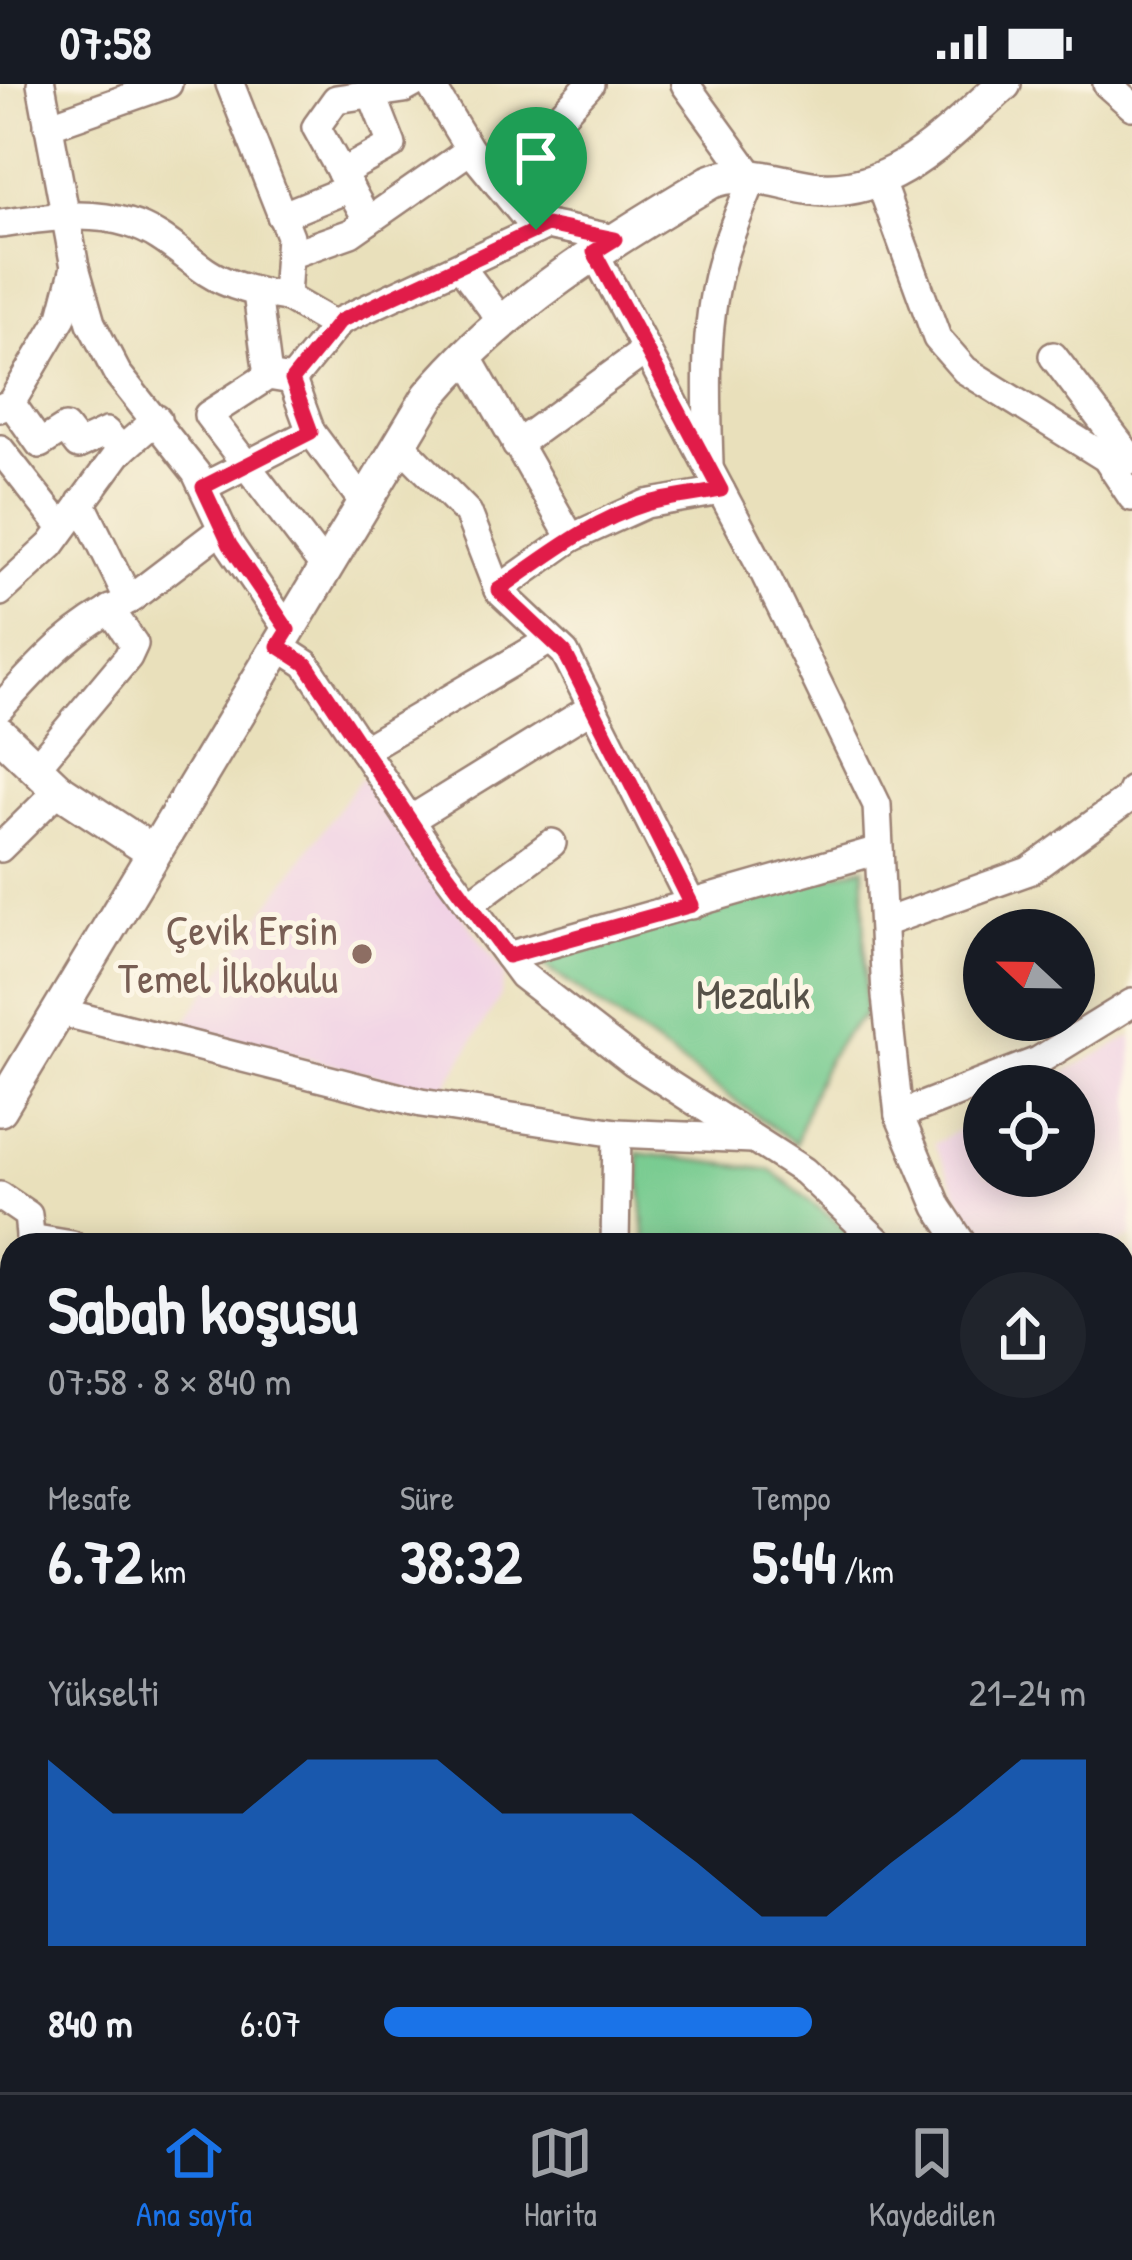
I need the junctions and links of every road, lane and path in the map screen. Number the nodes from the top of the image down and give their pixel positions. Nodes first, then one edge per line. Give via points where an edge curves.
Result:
1 (41, 84) edge
2 (168, 84) edge
3 (230, 84) edge
4 (548, 84) edge
5 (590, 84) edge
6 (1004, 84) edge
7 (1107, 84) edge
8 (688, 85) edge
9 (435, 87) edge
10 (329, 92) edge
11 (372, 94) junction
12 (570, 106) junction
13 (1132, 106) edge
14 (48, 126) junction
15 (470, 150) junction
16 (753, 178) junction
17 (879, 179) junction
18 (345, 180) junction
19 (498, 184) junction
20 (63, 215) junction
21 (281, 216) junction
22 (368, 221) junction
23 (0, 224) edge
24 (536, 230) junction
25 (604, 245) junction
26 (289, 254) junction
27 (75, 267) junction
28 (460, 268) junction
29 (257, 293) junction
30 (286, 298) junction
31 (503, 323) junction
32 (336, 326) junction
33 (646, 350) junction
34 (465, 353) junction
35 (1053, 356) dead end
36 (280, 378) junction
37 (6, 405) edge
38 (158, 419) junction
39 (311, 432) junction
40 (400, 444) junction
41 (516, 445) junction
42 (0, 449) edge
43 (122, 450) junction
44 (1132, 460) edge
45 (244, 466) junction
46 (715, 480) junction
47 (203, 487) junction
48 (1132, 497) edge
49 (81, 502) junction
50 (364, 503) junction
51 (62, 528) junction
52 (222, 529) junction
53 (571, 538) junction
54 (325, 568) junction
55 (498, 590) junction
56 (0, 592) edge
57 (119, 604) junction
58 (283, 638) junction
59 (550, 640) junction
60 (592, 707) junction
61 (0, 708) edge
62 (0, 734) edge
63 (363, 750) junction
64 (48, 778) junction
65 (1131, 798) edge
66 (410, 820) junction
67 (552, 843) dead end
68 (0, 848) edge
69 (879, 850) junction
70 (153, 852) junction
71 (470, 904) junction
72 (692, 905) junction
73 (883, 922) junction
74 (508, 956) junction
75 (1132, 1003) edge
76 (57, 1011) junction
77 (0, 1108) edge
78 (899, 1115) junction
79 (616, 1133) junction
80 (754, 1139) junction
81 (0, 1196) edge
82 (29, 1233) edge
83 (615, 1233) edge
84 (869, 1233) edge
85 (955, 1233) edge

1 - 14 street
2 - 14 street
3 - 21 street
4 - 12 street
5 - 12 street
6 - 17 main road via 907,168
7 - 13 street
8 - 16 street
9 - 11 street
9 - 15 street
10 - 11 street
10 - 18 street via 316,128
11 - 18 street via 392,145
12 - 19 street
14 - 20 street
15 - 19 street
15 - 22 street
16 - 17 main road via 819,189
16 - 25 main road via 710,182
16 - 46 street via 713,301 706,366
17 - 48 street via 937,338 965,370 1106,458
18 - 21 street
18 - 22 street
19 - 24 street
20 - 23 street
20 - 27 street
20 - 29 street via 126,221 211,275
21 - 26 street
22 - 26 street
24 - 25 street via 547,225
24 - 28 street
25 - 31 main road
25 - 33 street
26 - 30 street
27 - 37 street via 62,317
27 - 38 street via 91,323 118,373
28 - 31 street
28 - 32 street
29 - 30 street
29 - 36 street
30 - 32 street
31 - 34 main road
32 - 36 street
33 - 41 street
33 - 46 street
34 - 40 main road
34 - 41 street
35 - 44 street
36 - 39 street
36 - 45 street via 208,416
37 - 43 street via 40,444 65,428 78,446 106,432
38 - 43 street
38 - 47 street
39 - 45 street
39 - 50 street
40 - 50 main road
40 - 55 street via 468,513
41 - 53 street
42 - 51 street
43 - 49 street
45 - 47 street
45 - 54 street
46 - 53 street
46 - 69 street via 877,806
47 - 52 street
49 - 51 street
49 - 57 street
50 - 54 main road
51 - 56 street
52 - 57 street
52 - 58 street
53 - 55 street
54 - 58 main road
55 - 59 street
57 - 61 street via 57,646
57 - 64 street via 134,644
58 - 63 street
58 - 70 main road
59 - 60 street
59 - 63 street
60 - 66 street
60 - 72 street
62 - 64 main road
63 - 66 street
64 - 68 street
64 - 70 main road
65 - 73 street via 1029,871
66 - 71 street
67 - 71 street
69 - 72 street
69 - 73 street
70 - 76 main road
71 - 74 street
72 - 74 street
73 - 78 street
74 - 80 street via 634,1062
75 - 78 street via 1038,1061
76 - 77 main road
76 - 79 street via 421,1103
78 - 85 street
79 - 80 street
79 - 83 street
80 - 84 street via 804,1171
81 - 82 street via 28,1215

